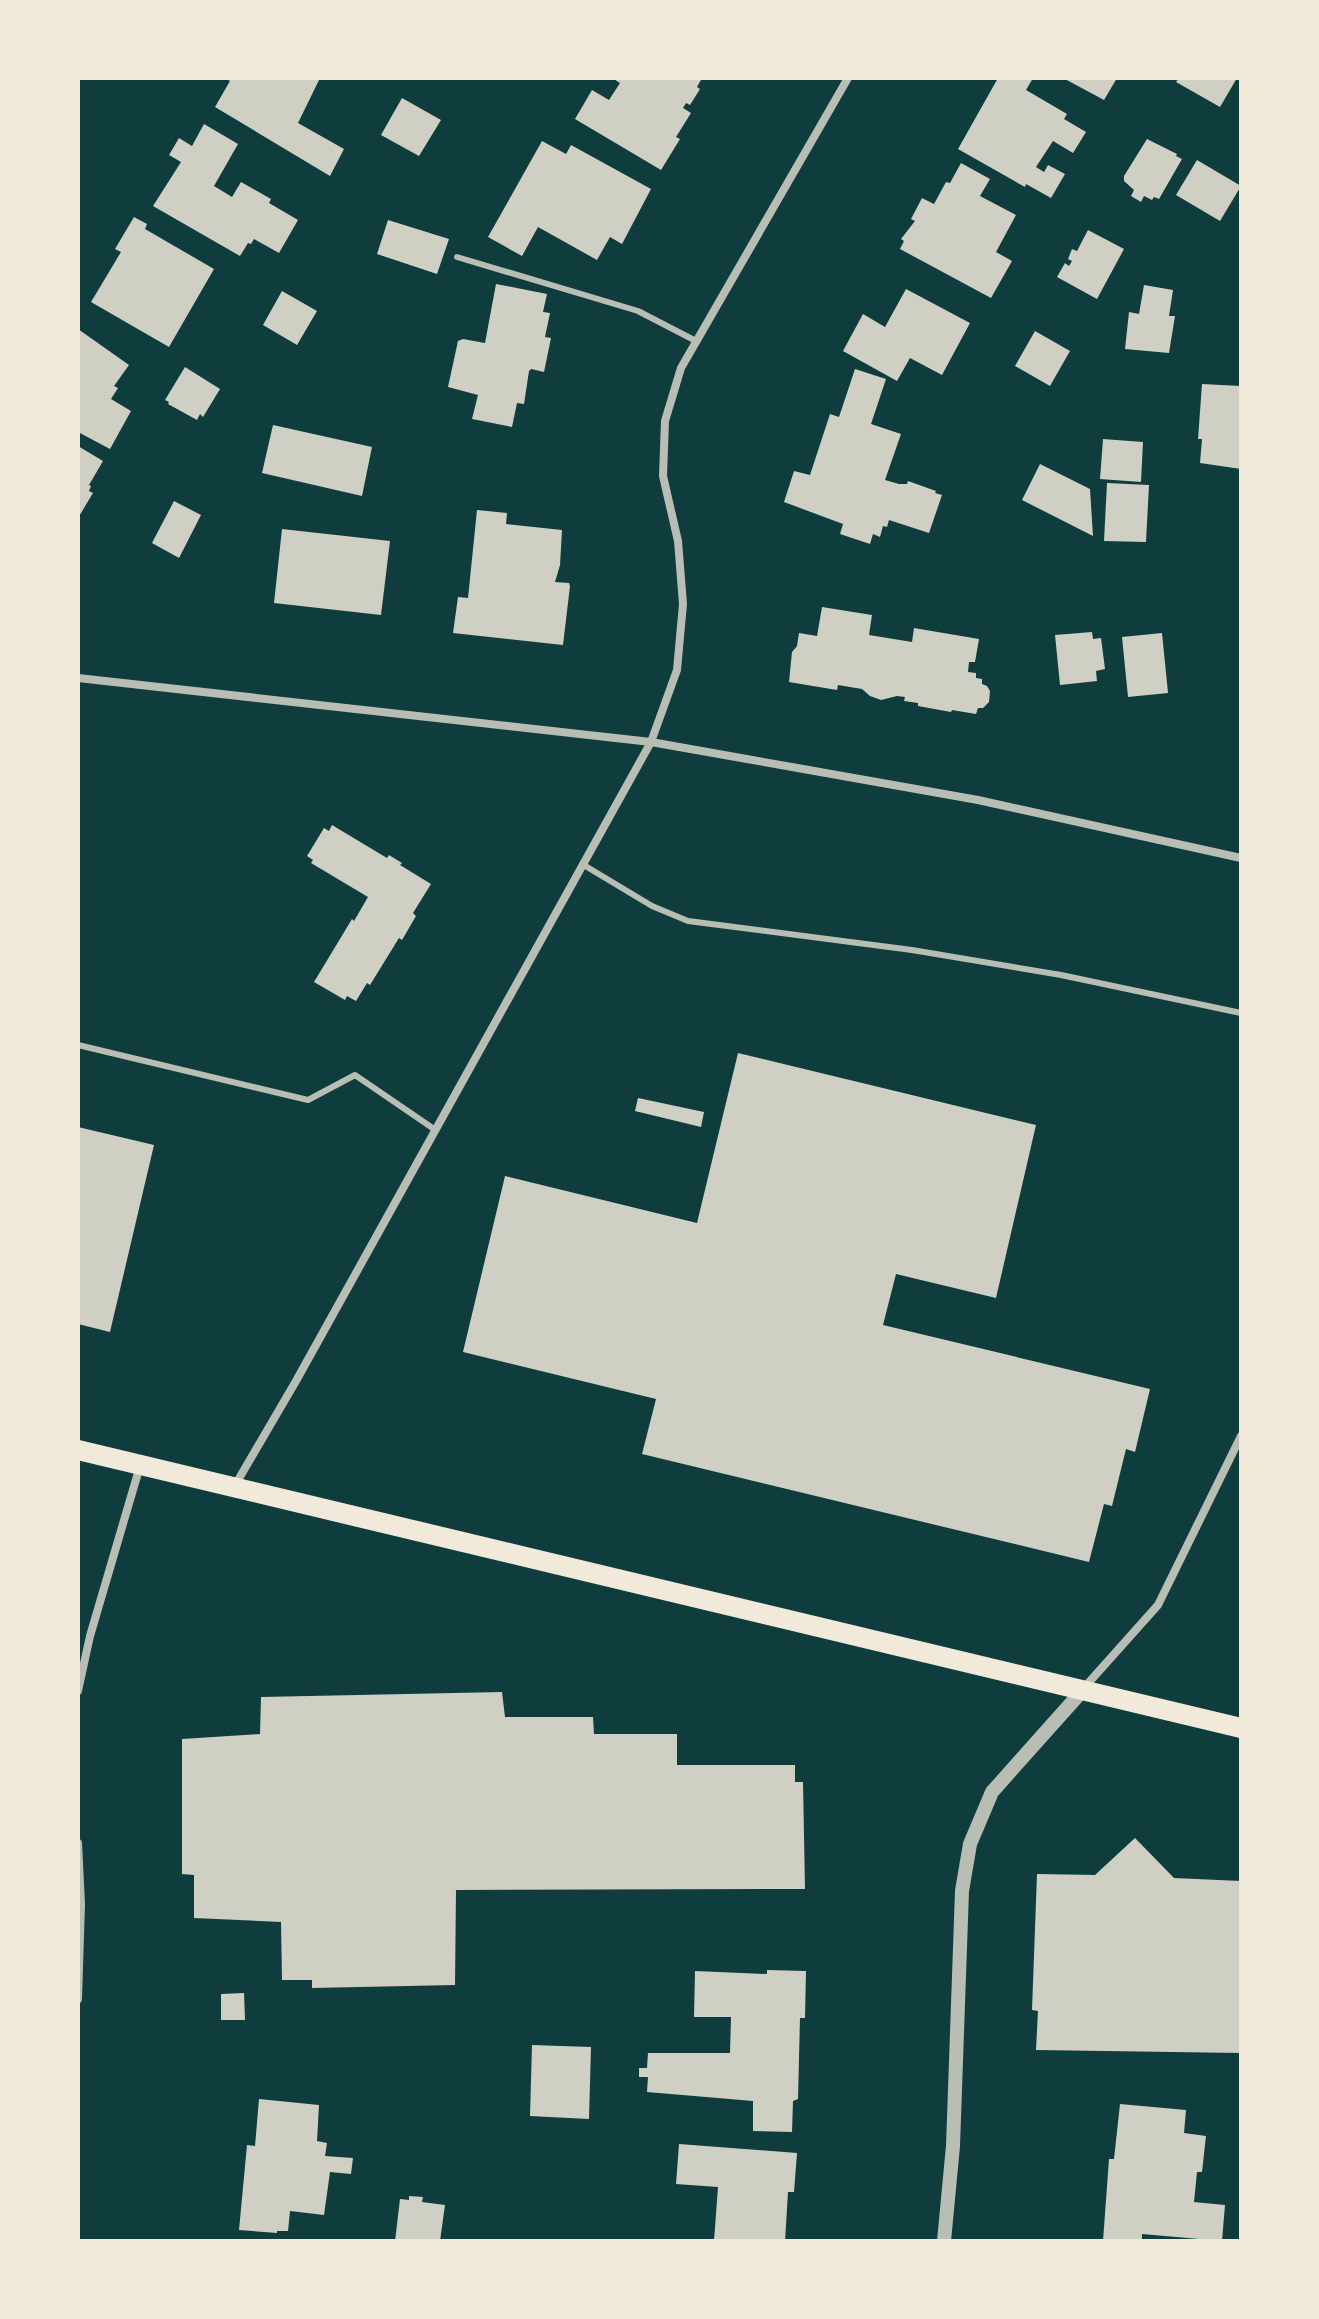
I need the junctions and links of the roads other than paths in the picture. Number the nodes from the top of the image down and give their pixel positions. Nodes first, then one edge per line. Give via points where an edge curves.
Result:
1 (848, 78) edge
2 (457, 257) dead end
3 (696, 341) junction
4 (78, 678) edge
5 (651, 742) junction
6 (1241, 858) edge
7 (582, 864) junction
8 (1241, 1013) edge
9 (78, 1045) edge
10 (434, 1129) junction
11 (1241, 1436) edge
12 (78, 1450) edge
13 (140, 1466) junction
14 (233, 1487) junction
15 (1083, 1690) junction
16 (78, 1691) edge
17 (1241, 1728) edge
18 (78, 1843) edge
19 (78, 1999) edge
20 (944, 2241) edge

1 - 3 street
2 - 3 lane via 638,311
3 - 5 street via 681,368 665,421 663,476 678,541 683,604 677,670
4 - 5 street
5 - 6 street via 978,800
5 - 7 street
7 - 8 lane via 688,921 912,950
7 - 10 street
9 - 10 lane via 308,1100 355,1075
10 - 14 street
11 - 15 street via 1158,1605
12 - 13 main road
13 - 14 main road
13 - 16 street
14 - 15 main road
15 - 17 main road
15 - 20 street via 992,1792 970,1844 962,1891 953,2146
18 - 19 street

